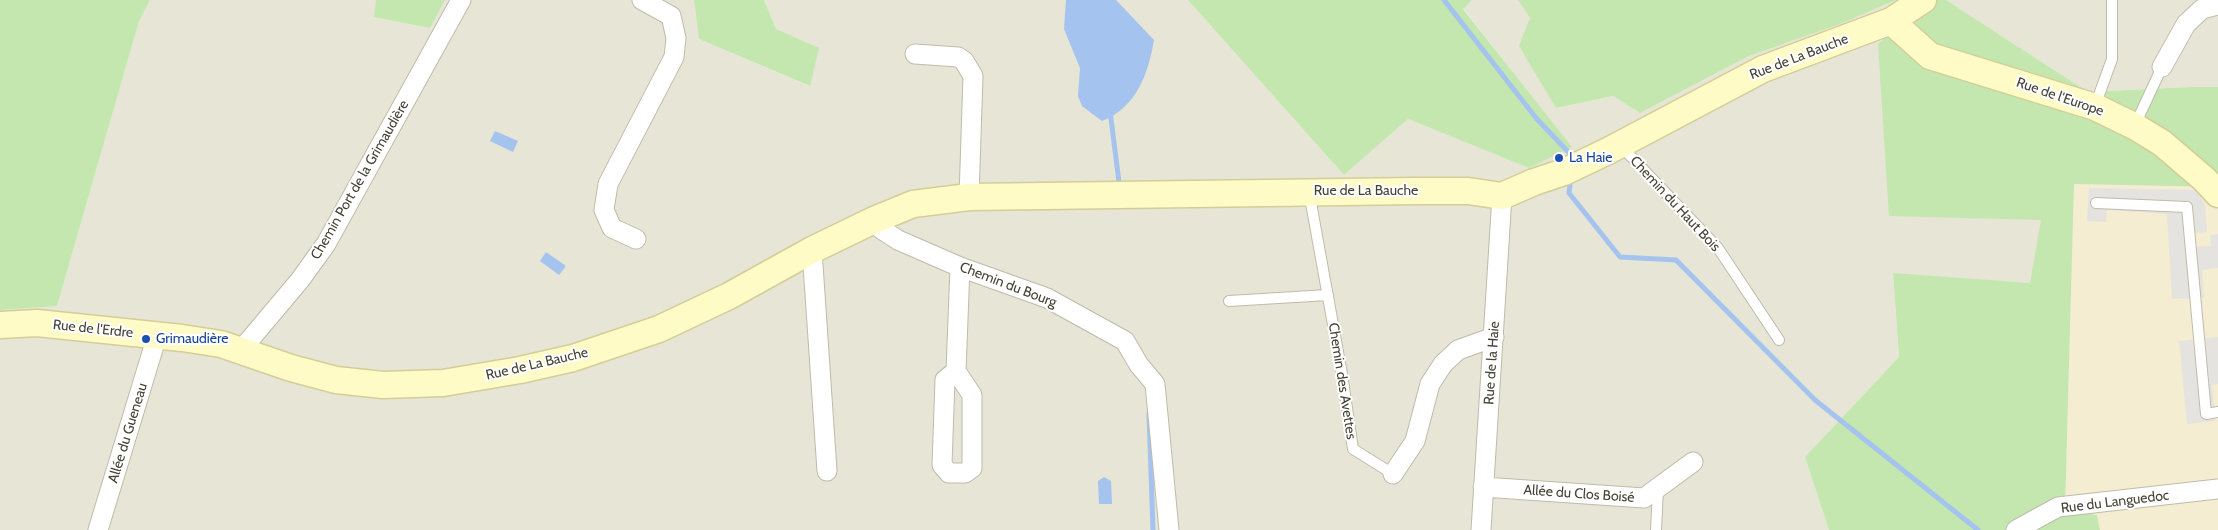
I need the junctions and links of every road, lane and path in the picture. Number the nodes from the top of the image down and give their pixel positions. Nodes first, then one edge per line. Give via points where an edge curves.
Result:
1 (461, 0) edge
2 (642, 0) edge
3 (1922, 0) edge
4 (2112, 0) edge
5 (2218, 5) edge
6 (1892, 21) junction
7 (915, 54) dead end
8 (2162, 67) joint
9 (2095, 106) junction
10 (2134, 126) junction
11 (1620, 145) junction
12 (1309, 191) junction
13 (2218, 194) edge
14 (1502, 196) junction
15 (969, 197) junction
16 (2096, 203) dead end
17 (874, 220) junction
18 (636, 239) dead end
19 (812, 250) junction
20 (960, 267) junction
21 (1328, 295) junction
22 (1229, 301) dead end
23 (0, 325) edge
24 (157, 336) junction
25 (1494, 337) junction
26 (1779, 340) dead end
27 (244, 351) junction
28 (956, 371) junction
29 (2218, 412) edge
30 (1693, 462) dead end
31 (827, 471) dead end
32 (1393, 474) joint
33 (1484, 487) junction
34 (1658, 488) junction
35 (2218, 489) edge
36 (98, 530) edge
37 (1169, 530) edge
38 (1481, 530) edge
39 (1656, 530) edge
40 (2016, 530) edge

1 - 27 street, Chemin Port de la Grimaudière via 326,244
2 - 18 street via 671,16 676,38 674,57 608,184 604,210 612,228
3 - 6 street, Rue de La Bauche
4 - 9 lane via 2112,59
5 - 8 street via 2202,9 2186,24
6 - 9 street, Rue de l'Europe via 1930,56
6 - 11 street, Rue de La Bauche via 1763,69
7 - 15 street via 958,57 964,60 973,76
8 - 10 lane
9 - 10 street, Rue de l'Europe
10 - 13 street, Rue de l'Europe via 2162,142
11 - 14 street, Rue de La Bauche via 1564,172
11 - 26 lane, Chemin du Haut Bois via 1718,248
12 - 14 street, Rue de La Bauche via 1468,191
12 - 15 street, Rue de La Bauche
12 - 21 lane, Chemin des Avettes
14 - 25 street, Rue de la Haie
15 - 17 street, Rue de La Bauche via 913,204
16 - 29 lane via 2187,207 2206,414
17 - 19 street, Rue de La Bauche
17 - 20 street, Chemin du Bourg via 898,240
19 - 27 street, Rue de La Bauche via 729,296 659,329 573,358 520,370 442,383 383,385 336,380
19 - 31 street
20 - 28 street
20 - 37 street, Chemin du Bourg via 1047,298 1125,340 1139,365 1155,384
21 - 22 lane
21 - 32 lane, Chemin des Avettes via 1353,449
23 - 24 street, Rue de l'Erdre via 37,323
24 - 27 street, Rue de l'Erdre via 221,344
24 - 36 street, Allée du Gueneau
25 - 32 street via 1458,350 1443,364 1430,384 1415,441
25 - 33 street, Rue de la Haie
28 - 28 street via 945,380 942,465 949,473 965,473 972,468 972,396
30 - 34 street, Allée du Clos Boisé
33 - 34 street, Allée du Clos Boisé via 1644,498
33 - 38 street, Rue de la Haie
34 - 39 lane
35 - 40 street, Rue du Languedoc via 2058,507

